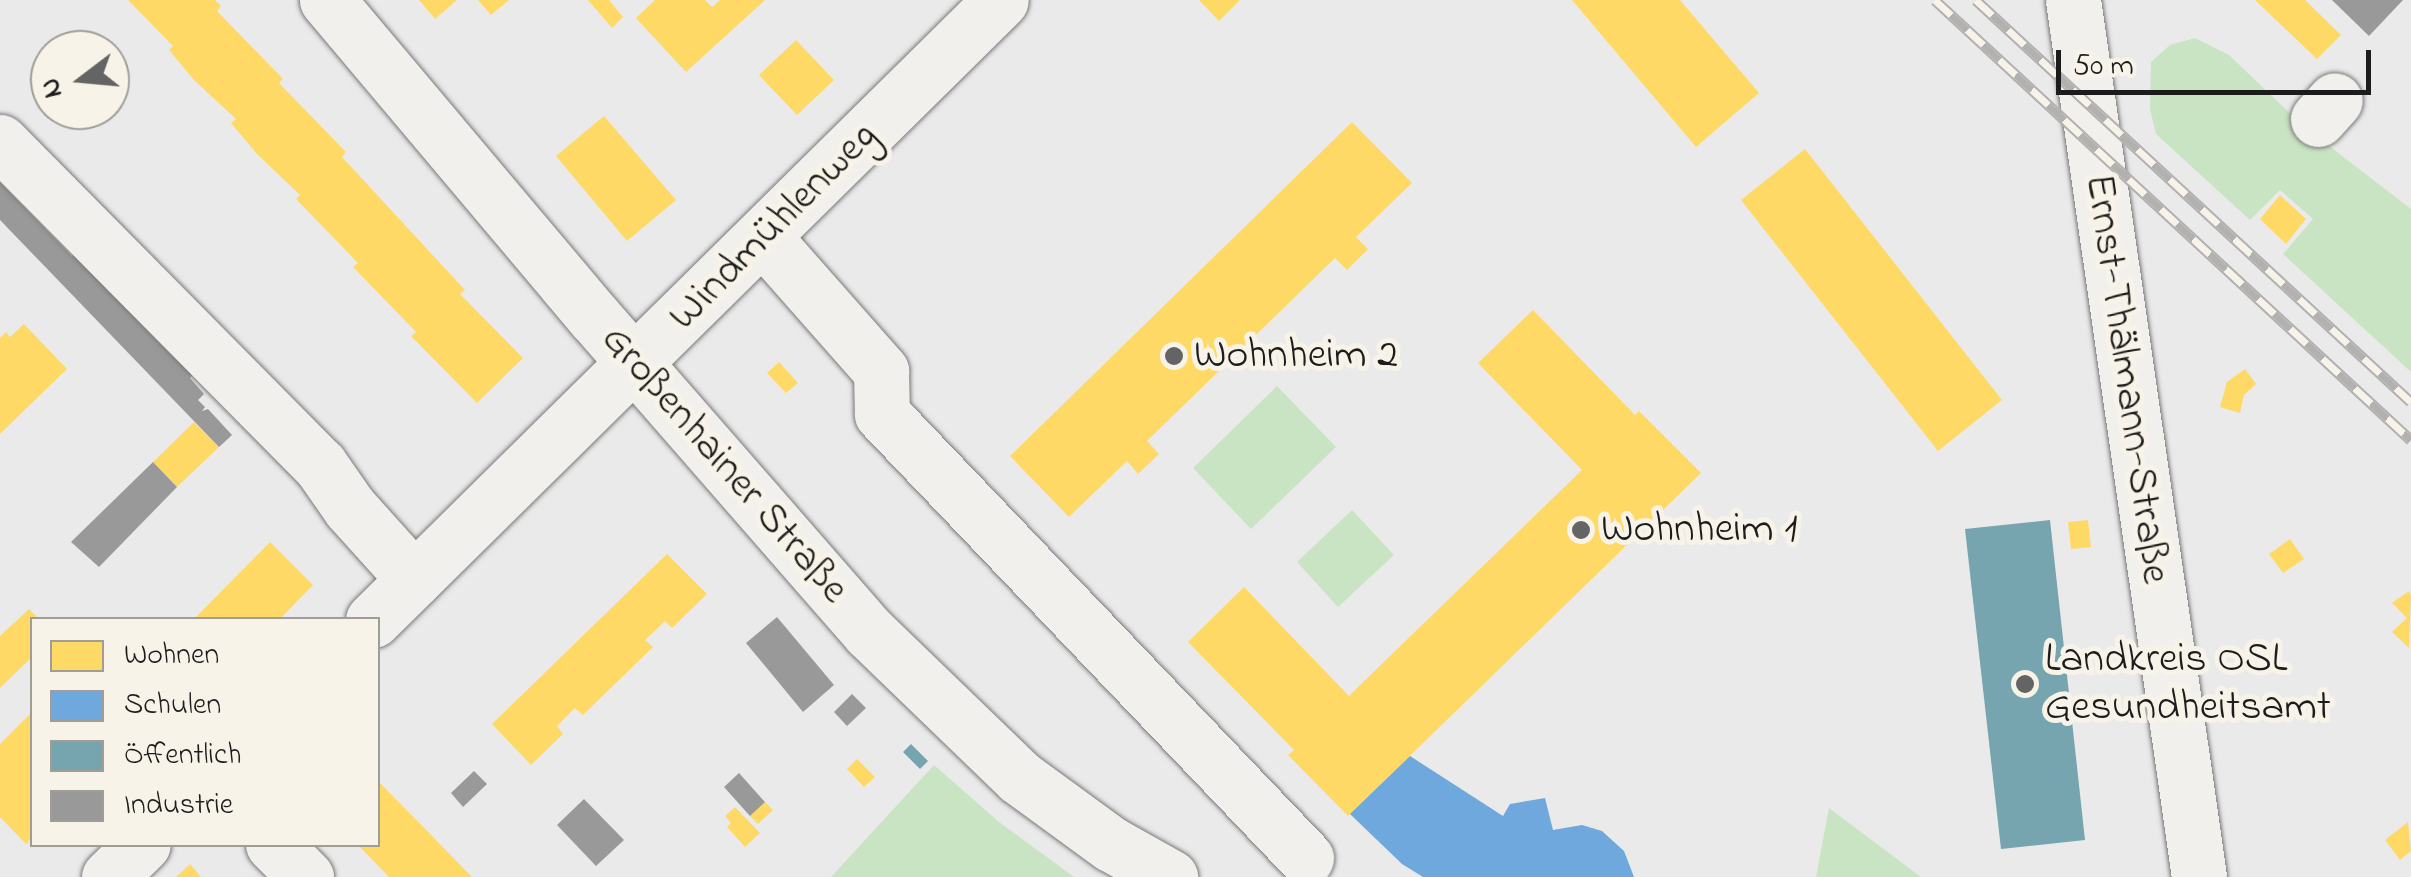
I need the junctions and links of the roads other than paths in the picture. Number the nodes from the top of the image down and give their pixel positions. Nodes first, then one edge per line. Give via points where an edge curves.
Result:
1 (327, 0) edge
2 (1001, 0) edge
3 (2072, 0) edge
4 (0, 142) edge
5 (764, 237) junction
6 (636, 364) junction
7 (414, 579) junction
8 (377, 617) edge
9 (140, 847) edge
10 (276, 847) edge
11 (1306, 858) dead end
12 (109, 877) edge
13 (306, 877) edge
14 (1170, 877) edge
15 (2199, 877) edge

1 - 6 street, Großenhainer Straße
2 - 5 street, Windmühlenweg
3 - 15 street, Ernst-Thälmann-Straße
4 - 7 street via 320,465
5 - 6 street, Windmühlenweg
5 - 11 street via 881,370 882,414
6 - 7 street, Windmühlenweg
6 - 14 street, Großenhainer Straße via 870,633 988,748 1111,844
7 - 8 street, Windmühlenweg
9 - 12 street
10 - 13 street

